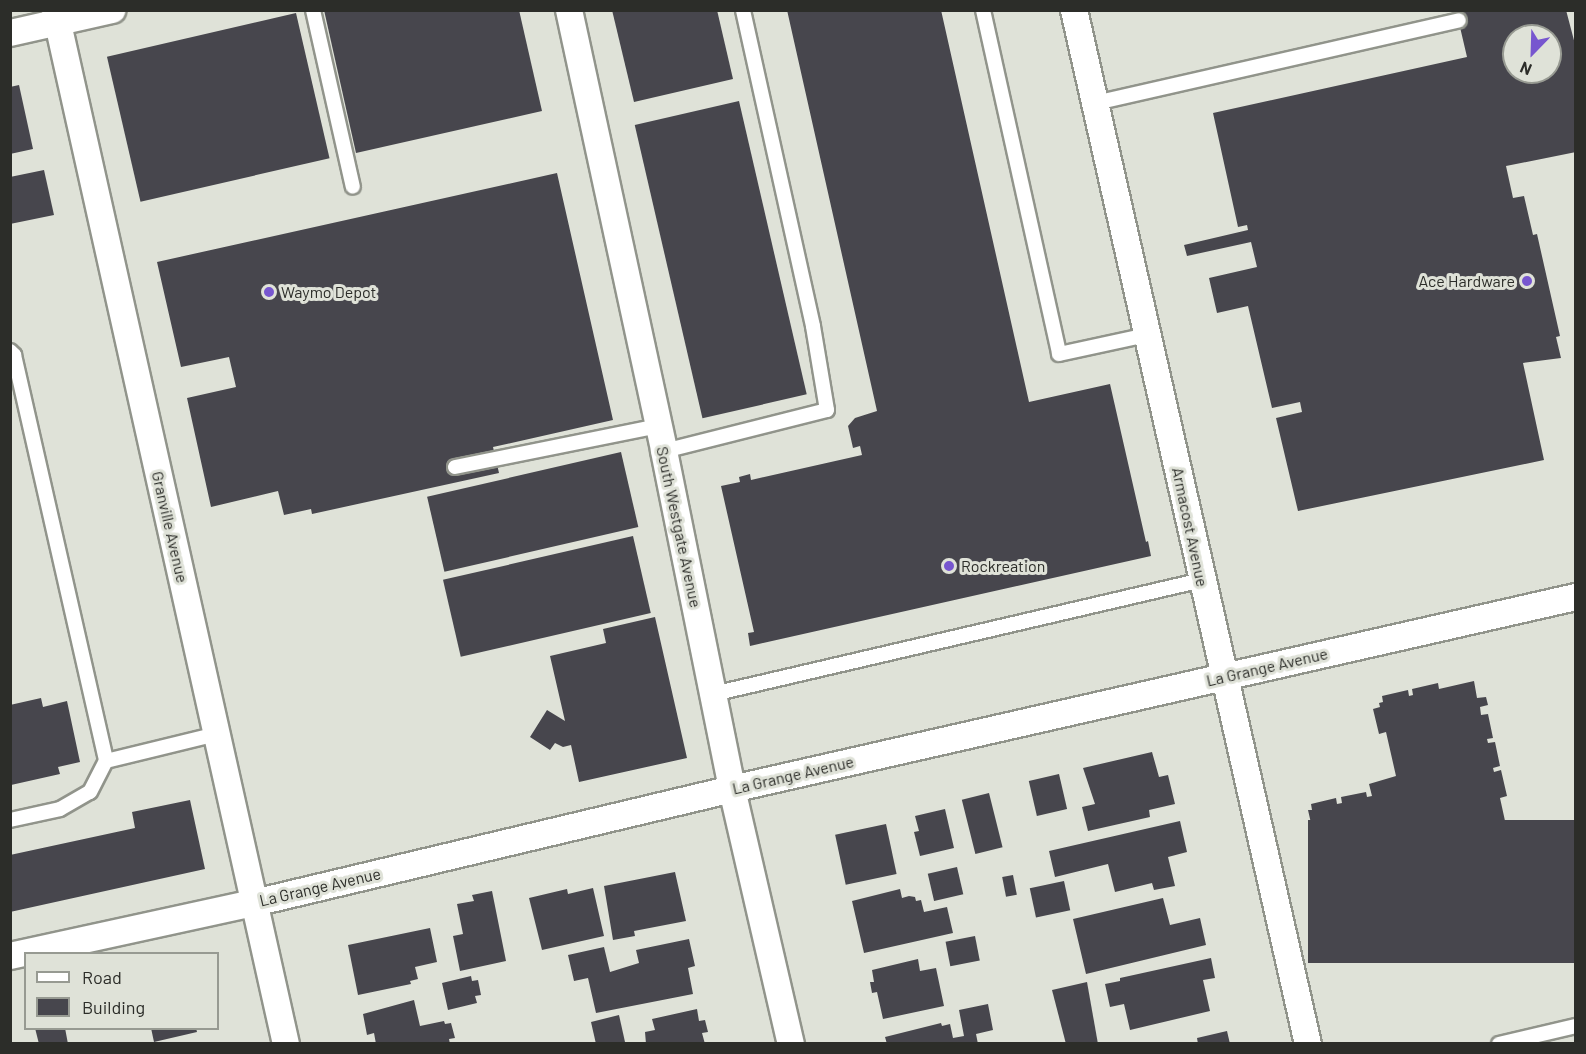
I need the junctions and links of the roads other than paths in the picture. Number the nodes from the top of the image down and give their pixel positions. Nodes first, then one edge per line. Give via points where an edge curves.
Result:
1 (112, 10) edge
2 (313, 10) edge
3 (569, 10) edge
4 (743, 10) edge
5 (983, 10) edge
6 (1074, 10) edge
7 (56, 16) edge
8 (1459, 20) dead end
9 (10, 33) edge
10 (1095, 103) junction
11 (353, 187) dead end
12 (1147, 335) junction
13 (10, 351) edge
14 (661, 438) junction
15 (455, 467) dead end
16 (1202, 580) junction
17 (1575, 597) edge
18 (1224, 677) junction
19 (713, 694) junction
20 (217, 734) junction
21 (106, 761) junction
22 (732, 789) junction
23 (10, 820) edge
24 (255, 903) junction
25 (28, 952) edge
26 (1575, 1026) edge
27 (286, 1044) edge
28 (791, 1044) edge
29 (1308, 1044) edge
30 (1498, 1044) edge

1 - 7 street
2 - 11 lane
3 - 14 street, South Westgate Avenue
4 - 14 lane via 813,326 827,411
5 - 12 lane via 1059,354
6 - 10 street, Armacost Avenue
7 - 9 street
7 - 20 street, Granville Avenue
8 - 10 lane
10 - 12 street, Armacost Avenue
12 - 16 street, Armacost Avenue
13 - 21 lane via 17,367
14 - 15 lane
14 - 19 street, South Westgate Avenue
16 - 18 street, Armacost Avenue
16 - 19 lane
17 - 18 street, La Grange Avenue
18 - 22 street, La Grange Avenue
18 - 29 street, Armacost Avenue
19 - 22 street, South Westgate Avenue
20 - 21 lane
20 - 24 street, Granville Avenue
21 - 23 lane via 90,792 60,809
22 - 24 street, La Grange Avenue
22 - 28 street, South Westgate Avenue
24 - 25 street, La Grange Avenue
24 - 27 street, Granville Avenue
26 - 30 lane

